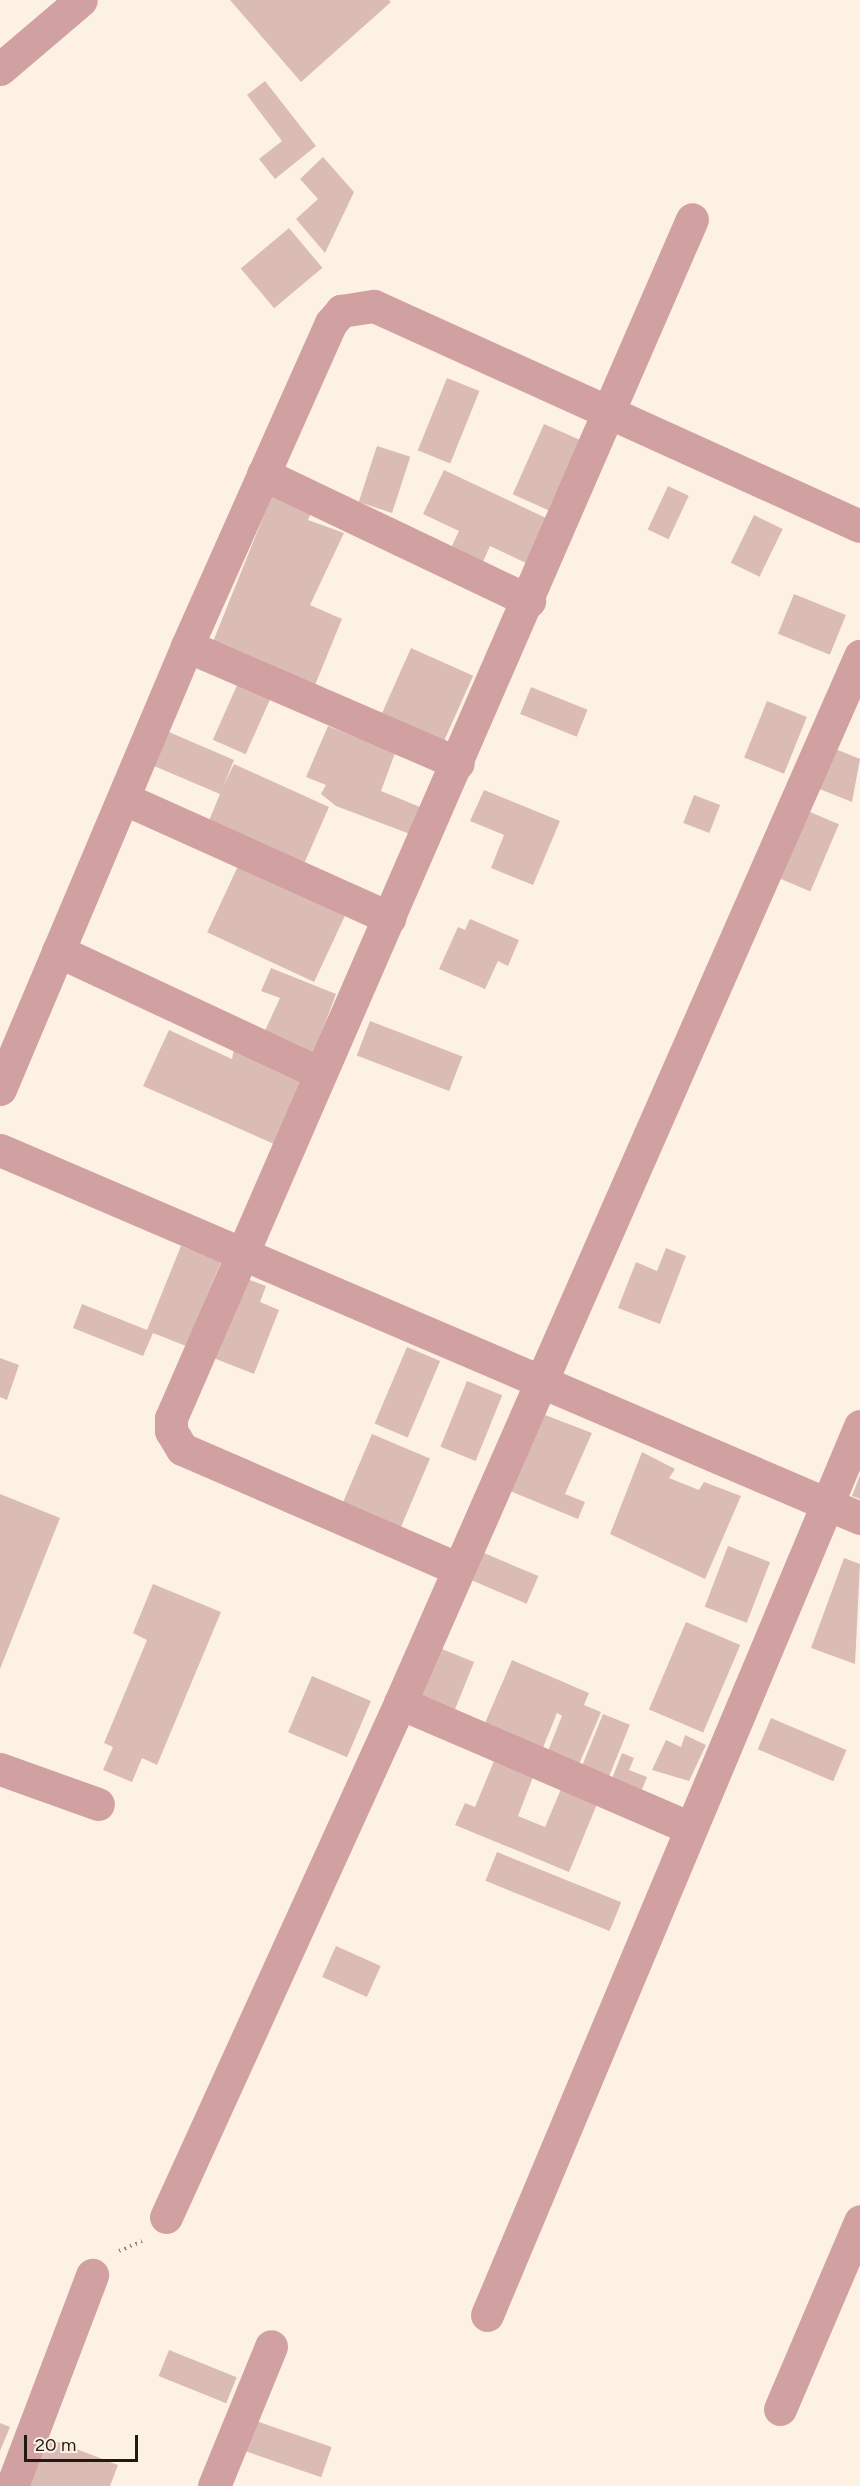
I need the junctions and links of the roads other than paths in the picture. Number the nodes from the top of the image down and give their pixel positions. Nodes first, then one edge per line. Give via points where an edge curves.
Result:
1 (81, 0) edge
2 (0, 69) edge
3 (692, 219) dead end
4 (611, 412) junction
5 (263, 474) junction
6 (860, 526) edge
7 (529, 601) junction
8 (187, 646) junction
9 (860, 656) edge
10 (458, 763) junction
11 (125, 799) junction
12 (390, 918) junction
13 (58, 951) junction
14 (320, 1073) junction
15 (0, 1089) edge
16 (0, 1150) edge
17 (247, 1254) junction
18 (538, 1384) junction
19 (860, 1426) edge
20 (825, 1503) junction
21 (860, 1518) edge
22 (456, 1568) junction
23 (400, 1702) junction
24 (0, 1770) edge
25 (98, 1804) dead end
26 (690, 1828) junction
27 (166, 2217) road end
28 (860, 2221) edge
29 (92, 2275) road end
30 (487, 2315) dead end
31 (271, 2346) dead end
32 (780, 2409) dead end
33 (12, 2486) edge
34 (214, 2486) edge

1 - 2 street
3 - 4 street
4 - 5 street via 374,306 351,307 331,323
4 - 6 street
4 - 7 street
5 - 7 street
5 - 8 street
7 - 10 street
8 - 10 street
8 - 11 street
9 - 18 street
10 - 12 street
11 - 12 street
11 - 13 street
12 - 14 street
13 - 14 street
13 - 15 street
14 - 17 street
16 - 17 street
17 - 18 street
17 - 22 street via 190,1366 171,1418 176,1441 196,1456
18 - 20 street
18 - 22 street
19 - 20 street
20 - 21 street
20 - 26 street
22 - 23 street
23 - 26 street
23 - 27 street
24 - 25 street
26 - 30 street
28 - 32 street
29 - 33 street
31 - 34 street

